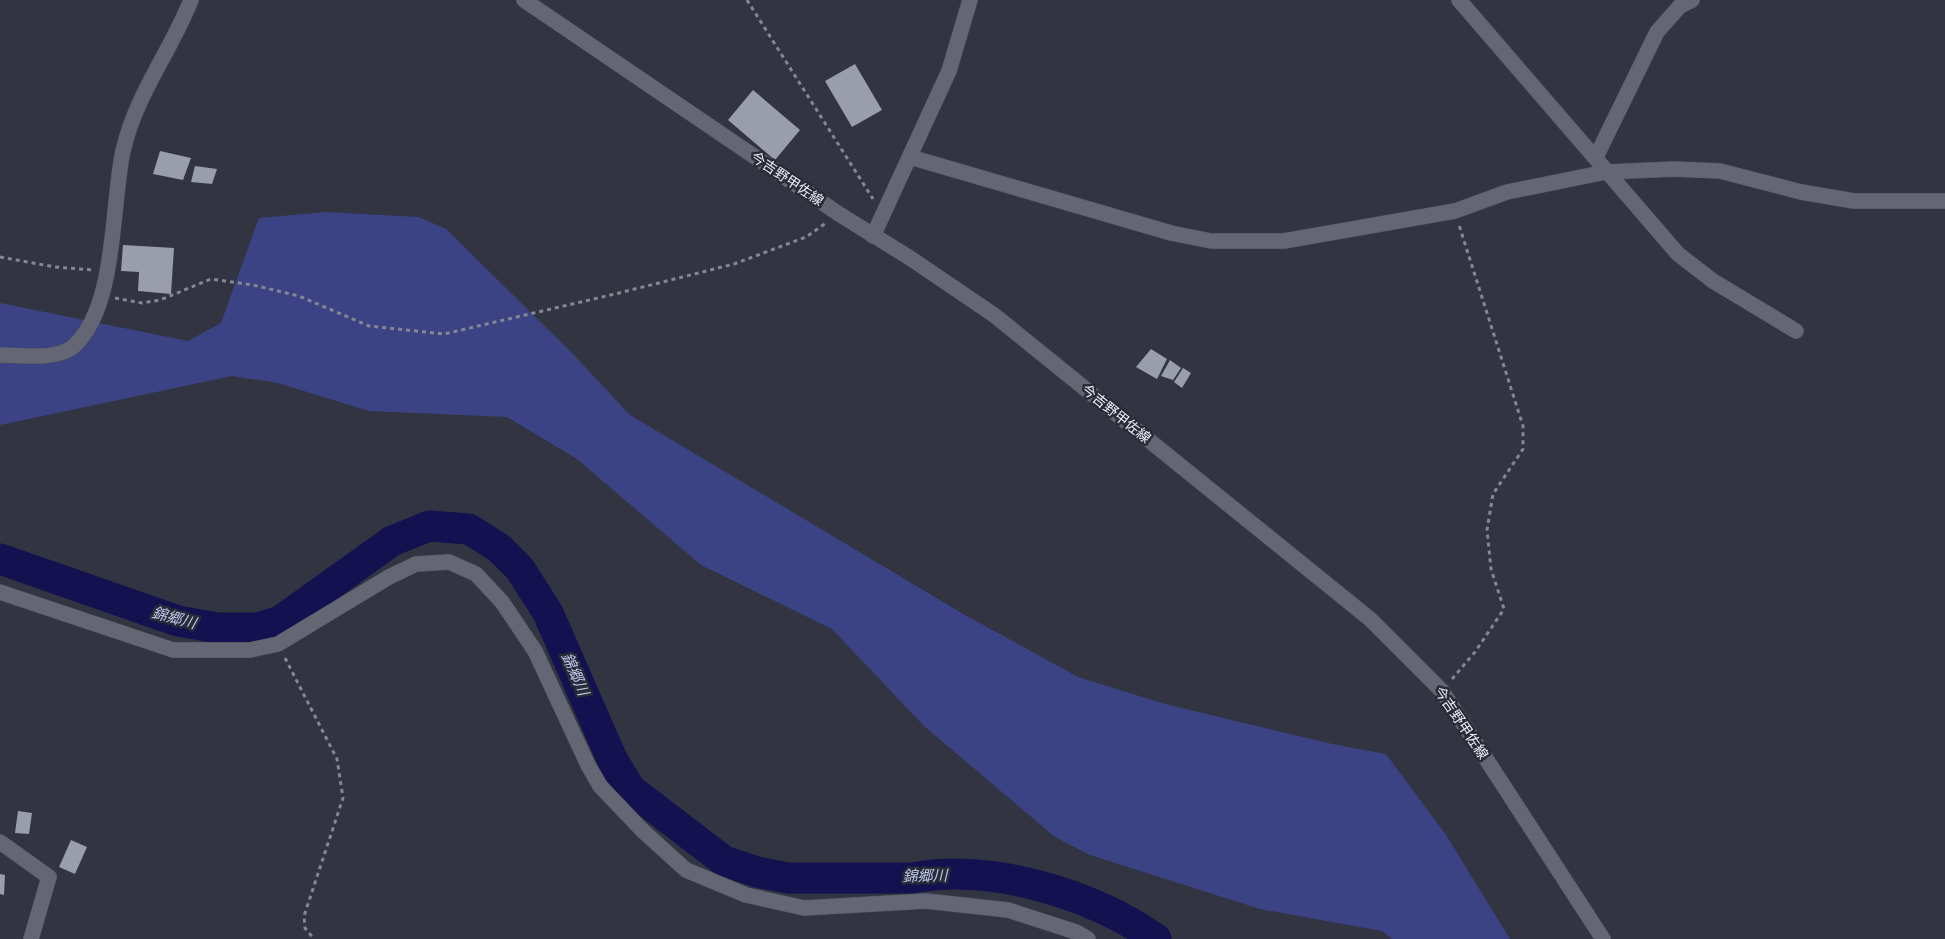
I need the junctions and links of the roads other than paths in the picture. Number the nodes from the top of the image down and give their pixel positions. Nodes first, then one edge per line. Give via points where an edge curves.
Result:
1 (191, 0) edge
2 (524, 0) edge
3 (970, 0) edge
4 (1459, 0) edge
5 (1692, 0) edge
6 (910, 157) junction
7 (1596, 157) junction
8 (1606, 172) junction
9 (1945, 202) edge
10 (873, 236) junction
11 (1796, 331) dead end
12 (0, 355) edge
13 (0, 592) edge
14 (0, 842) edge
15 (31, 939) edge
16 (1088, 939) edge
17 (1603, 939) edge

1 - 12 street via 134,112 123,152 108,271 92,321 73,347 52,355
2 - 10 street, 今吉野甲佐線
3 - 6 street via 949,71
4 - 7 street
5 - 7 street via 1680,6 1657,32
6 - 8 street via 1171,233 1211,241 1284,241 1454,211 1507,192
6 - 10 street
7 - 8 street
8 - 9 street via 1720,171 1854,202
8 - 11 street via 1678,254 1713,281
10 - 17 street, 今吉野甲佐線 via 994,315 1040,350 1370,619 1442,691
13 - 16 street via 173,650 250,650 278,644 416,564 449,562 476,574 502,602 535,651 600,786 686,870 746,895 804,908 926,902 1008,910
14 - 15 street via 49,877

